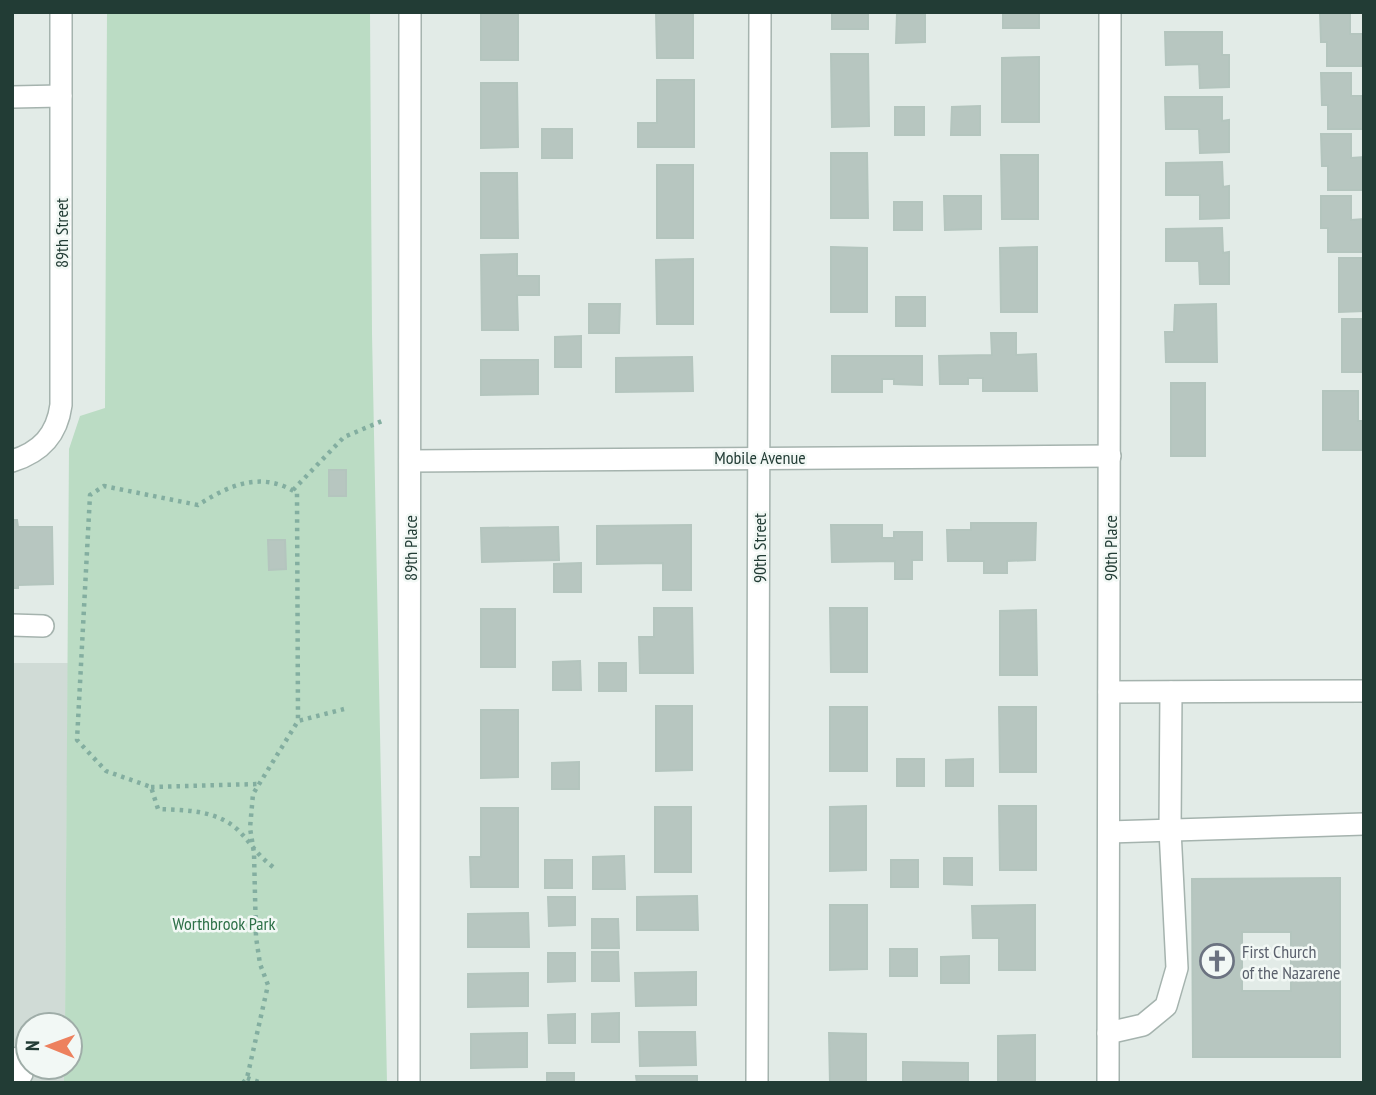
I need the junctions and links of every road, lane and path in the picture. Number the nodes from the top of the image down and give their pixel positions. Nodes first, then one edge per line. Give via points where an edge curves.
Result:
1 (61, 12) edge
2 (410, 12) edge
3 (760, 12) edge
4 (1110, 12) edge
5 (61, 96) junction
6 (12, 97) edge
7 (382, 421) dead end
8 (1110, 456) junction
9 (760, 457) junction
10 (12, 461) edge
11 (410, 461) junction
12 (293, 491) junction
13 (12, 625) edge
14 (43, 626) dead end
15 (1364, 691) edge
16 (1109, 692) junction
17 (1171, 692) junction
18 (344, 709) dead end
19 (298, 721) junction
20 (259, 784) junction
21 (151, 787) junction
22 (1364, 824) edge
23 (1170, 830) junction
24 (1109, 832) junction
25 (254, 853) junction
26 (272, 867) dead end
27 (1108, 1033) junction
28 (245, 1080) edge
29 (262, 1083) edge
30 (409, 1083) edge
31 (757, 1083) edge
32 (1108, 1083) edge

1 - 5 street, 89th Street
2 - 11 street, 89th Place
3 - 9 street, 90th Street
4 - 8 street, 90th Place
5 - 6 street
5 - 10 street, 89th Street via 59,422 40,447
7 - 12 path via 344,437
8 - 9 street, Mobile Avenue
8 - 16 street, 90th Place
9 - 11 street, Mobile Avenue
9 - 31 street, 90th Street
11 - 30 street, 89th Place
12 - 19 path via 297,493
12 - 21 path via 283,484 253,479 221,490 198,505 104,486 90,495 77,740 106,771
13 - 14 street
15 - 17 street
16 - 17 street
16 - 24 street, 90th Place
17 - 23 street
18 - 19 path
19 - 20 path
20 - 21 path
20 - 25 path via 253,794 250,828
21 - 25 path via 158,809 206,813 225,821
22 - 23 street
23 - 24 street
23 - 27 street via 1177,968 1166,1006 1143,1025
24 - 27 street, 90th Place
25 - 26 path
25 - 28 path via 256,937 268,985
27 - 32 street, 90th Place
28 - 29 path

